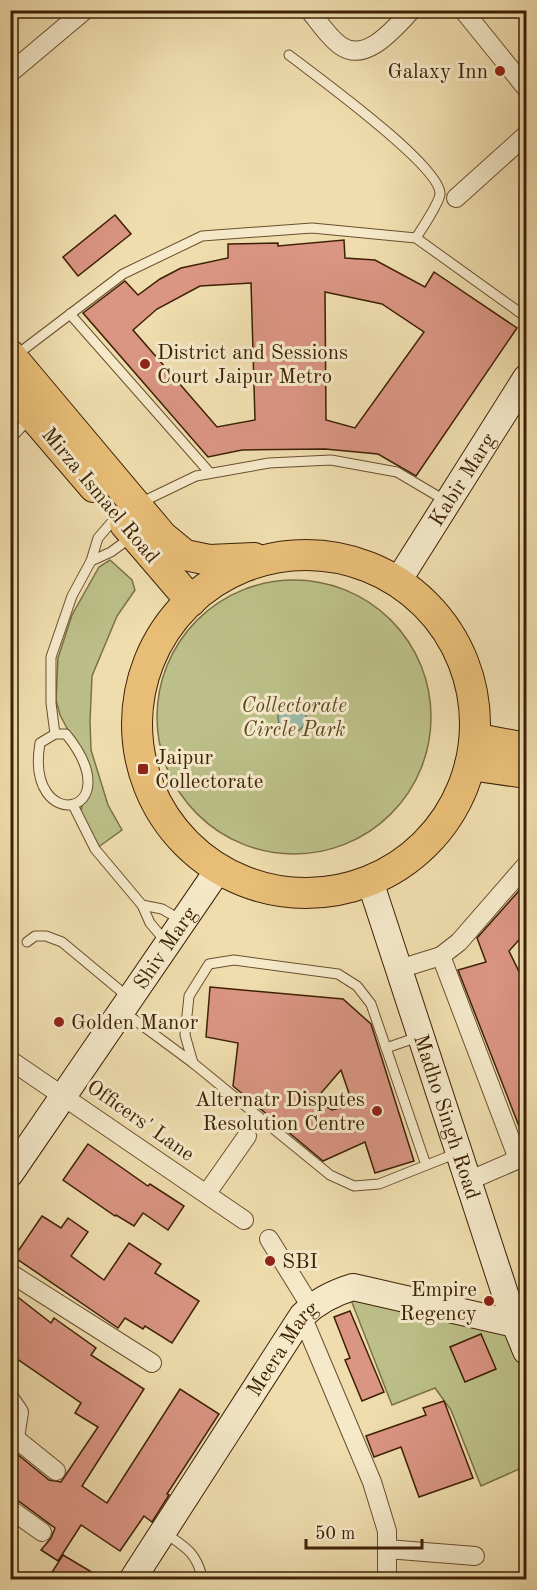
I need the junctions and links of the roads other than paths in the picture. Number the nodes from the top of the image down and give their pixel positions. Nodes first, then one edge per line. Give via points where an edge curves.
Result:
1 (85, 10) edge
2 (309, 10) edge
3 (412, 10) edge
4 (463, 10) edge
5 (289, 55) dead end
6 (14, 63) edge
7 (526, 88) edge
8 (526, 135) edge
9 (456, 198) dead end
10 (416, 238) junction
11 (70, 314) junction
12 (526, 317) edge
13 (12, 356) edge
14 (526, 378) edge
15 (10, 389) edge
16 (519, 401) edge
17 (22, 425) edge
18 (210, 473) junction
19 (448, 502) junction
20 (129, 518) junction
21 (280, 557) junction
22 (91, 561) junction
23 (398, 581) junction
24 (191, 601) junction
25 (55, 734) junction
26 (526, 748) edge
27 (474, 752) junction
28 (526, 773) edge
29 (73, 805) junction
30 (526, 865) edge
31 (218, 870) junction
32 (370, 881) junction
33 (142, 905) junction
34 (183, 921) junction
35 (27, 942) dead end
36 (167, 944) junction
37 (441, 956) junction
38 (399, 969) junction
39 (126, 1005) junction
40 (421, 1036) junction
41 (386, 1048) junction
42 (10, 1060) edge
43 (193, 1063) junction
44 (64, 1095) junction
45 (247, 1136) dead end
46 (459, 1152) junction
47 (522, 1158) edge
48 (426, 1165) junction
49 (12, 1168) edge
50 (468, 1181) junction
51 (207, 1193) junction
52 (244, 1220) dead end
53 (269, 1239) dead end
54 (10, 1273) edge
55 (306, 1312) junction
56 (521, 1325) edge
57 (526, 1351) edge
58 (152, 1363) dead end
59 (10, 1400) edge
60 (13, 1441) edge
61 (56, 1472) dead end
62 (10, 1509) edge
63 (163, 1531) junction
64 (42, 1532) dead end
65 (387, 1549) junction
66 (475, 1556) dead end
67 (132, 1580) edge
68 (201, 1580) edge
69 (387, 1580) edge

1 - 6 street
2 - 3 street via 340,46 351,51 366,50 378,43
4 - 7 street
5 - 10 lane via 400,143 435,178 440,196
8 - 9 street
10 - 11 lane via 312,228 202,236 123,274
10 - 12 lane
11 - 13 lane
11 - 18 lane
13 - 20 main road
14 - 16 street, Kabir Marg
15 - 17 main road, Mirza Ismael Road
16 - 19 street, Kabir Marg
17 - 20 main road, Mirza Ismael Road
18 - 19 lane via 269,463 331,460 397,472
18 - 20 lane via 196,476
19 - 23 street, Kabir Marg
20 - 21 main road via 162,536 185,555 209,560
20 - 22 lane via 111,552
20 - 22 lane via 98,538
20 - 24 main road, Mirza Ismael Road
21 - 23 main road via 330,556 368,566
21 - 24 main road via 243,567
22 - 25 lane via 72,596 51,657
23 - 27 main road via 426,603 454,639 471,680
24 - 31 main road via 160,638 141,685 136,722 140,763 156,805 182,840
25 - 29 lane via 66,735 74,744 88,776 86,794
25 - 29 lane via 40,743 38,757 46,794 63,806
26 - 27 main road
27 - 28 main road
27 - 32 main road via 456,803 430,840 402,864
29 - 33 lane via 95,849
30 - 37 street via 459,942
31 - 32 main road via 283,892 328,892
31 - 34 street, Shiv Marg
32 - 38 street, Madho Singh Road
33 - 34 lane via 162,909
33 - 36 lane
34 - 36 street, Shiv Marg
35 - 39 lane via 34,936 46,936 62,942
36 - 39 street, Shiv Marg
37 - 38 street
37 - 47 street
38 - 40 street, Madho Singh Road
39 - 43 lane
39 - 44 street, Shiv Marg
40 - 41 lane
40 - 46 street, Madho Singh Road
41 - 43 lane via 370,1004 357,986 338,974 234,960 209,964 189,996 185,1035
41 - 48 lane
42 - 44 street, Officers' Lane
43 - 48 lane via 330,1175 354,1186 379,1184
44 - 49 street, Shiv Marg
44 - 51 street, Officers' Lane
45 - 51 street
46 - 48 lane
46 - 50 street, Madho Singh Road
47 - 50 street
50 - 56 street, Madho Singh Road
51 - 52 street, Officers' Lane
53 - 55 street
54 - 58 street
55 - 56 street, Meera Marg via 332,1294 353,1287
55 - 63 street, Meera Marg
55 - 65 street via 372,1482 387,1531
56 - 57 street, Madho Singh Road
59 - 60 street via 19,1412
60 - 61 street
62 - 64 street
63 - 67 street, Meera Marg
63 - 68 lane via 192,1552 199,1563
65 - 66 street
65 - 69 street

